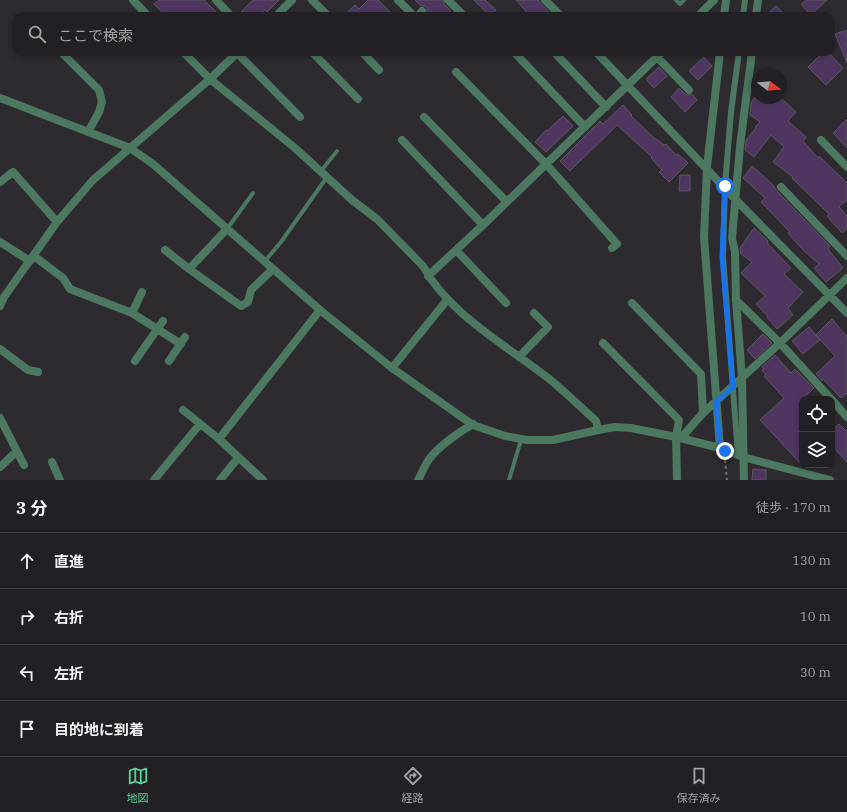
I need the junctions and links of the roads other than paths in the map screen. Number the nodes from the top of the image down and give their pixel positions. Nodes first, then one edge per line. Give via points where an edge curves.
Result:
1 (133, 0) edge
2 (216, 0) edge
3 (292, 0) edge
4 (312, 0) edge
5 (398, 0) edge
6 (448, 0) edge
7 (545, 0) edge
8 (676, 0) edge
9 (684, 0) edge
10 (714, 0) edge
11 (726, 0) edge
12 (745, 0) edge
13 (758, 0) edge
14 (144, 12) edge
15 (227, 12) edge
16 (280, 12) edge
17 (324, 12) edge
18 (410, 12) edge
19 (460, 12) edge
20 (557, 12) edge
21 (702, 12) edge
22 (724, 12) edge
23 (744, 12) edge
24 (756, 12) edge
25 (65, 56) edge
26 (187, 56) edge
27 (235, 56) edge
28 (241, 56) edge
29 (316, 56) edge
30 (366, 56) edge
31 (518, 56) edge
32 (558, 56) edge
33 (600, 56) edge
34 (658, 56) edge
35 (660, 56) edge
36 (720, 56) edge
37 (738, 56) edge
38 (751, 56) edge
39 (379, 70) dead end
40 (456, 72) dead end
41 (210, 79) junction
42 (629, 85) junction
43 (689, 90) dead end
44 (0, 98) edge
45 (358, 99) dead end
46 (606, 107) junction
47 (300, 117) dead end
48 (424, 117) dead end
49 (585, 127) junction
50 (88, 132) junction
51 (402, 140) dead end
52 (821, 140) dead end
53 (130, 148) junction
54 (337, 151) dead end
55 (546, 164) junction
56 (707, 167) junction
57 (847, 167) edge
58 (320, 171) junction
59 (327, 177) junction
60 (0, 182) edge
61 (725, 186) junction
62 (781, 187) dead end
63 (253, 193) dead end
64 (736, 200) junction
65 (507, 202) junction
66 (57, 222) junction
67 (483, 225) junction
68 (227, 229) junction
69 (0, 242) edge
70 (612, 248) dead end
71 (165, 250) dead end
72 (456, 250) junction
73 (847, 256) edge
74 (32, 258) junction
75 (264, 262) junction
76 (189, 269) junction
77 (273, 269) junction
78 (428, 276) junction
79 (847, 278) edge
80 (142, 292) dead end
81 (830, 295) junction
82 (2, 296) edge
83 (447, 300) junction
84 (736, 300) junction
85 (506, 303) dead end
86 (632, 303) dead end
87 (0, 306) edge
88 (320, 310) junction
89 (132, 313) junction
90 (534, 313) dead end
91 (847, 313) edge
92 (163, 321) dead end
93 (157, 329) junction
94 (603, 343) dead end
95 (780, 343) junction
96 (0, 349) edge
97 (519, 357) junction
98 (135, 361) dead end
99 (169, 361) dead end
100 (392, 368) junction
101 (38, 372) dead end
102 (742, 378) junction
103 (733, 387) junction
104 (827, 396) edge
105 (716, 402) junction
106 (835, 404) edge
107 (182, 410) dead end
108 (703, 413) junction
109 (847, 417) edge
110 (0, 418) edge
111 (200, 424) junction
112 (473, 424) junction
113 (598, 430) junction
114 (678, 438) junction
115 (219, 439) junction
116 (521, 440) junction
117 (722, 450) junction
118 (17, 451) junction
119 (741, 456) junction
120 (238, 458) junction
121 (52, 462) dead end
122 (24, 465) dead end
123 (0, 467) edge
124 (60, 480) edge
125 (154, 480) edge
126 (220, 480) edge
127 (263, 480) edge
128 (418, 480) edge
129 (509, 480) edge
130 (677, 480) edge
131 (744, 480) edge
132 (830, 480) edge

1 - 14 street
2 - 15 street
3 - 16 street
4 - 17 street
5 - 18 street
6 - 19 street
7 - 20 street
8 - 9 lane via 680,4
10 - 21 street
11 - 22 street
12 - 23 street
13 - 24 street
25 - 50 street via 99,90 102,102
26 - 41 street
27 - 41 street
28 - 47 street
29 - 45 street
30 - 39 street
31 - 49 street
32 - 46 street
33 - 42 street
34 - 42 street
35 - 43 street
36 - 56 street
37 - 61 street
38 - 64 street
40 - 55 street
41 - 53 street
41 - 58 street via 296,148
42 - 46 street
42 - 56 street
44 - 50 street
46 - 49 street
48 - 65 street
49 - 55 street
50 - 53 street
51 - 67 street
52 - 57 street
53 - 66 street via 93,180
53 - 68 street via 153,164
54 - 58 lane
55 - 65 street
55 - 70 street via 617,244
56 - 61 street
56 - 105 street via 704,237
58 - 59 street
59 - 75 lane
59 - 78 street via 377,219 423,266
60 - 66 street via 13,172
61 - 64 street
61 - 103 street via 722,257
62 - 73 street
63 - 68 lane
64 - 81 street
64 - 84 street via 732,238 735,252
65 - 67 street
66 - 74 street
67 - 72 street
68 - 75 street
68 - 76 street
69 - 74 street
71 - 76 street
72 - 78 street
72 - 85 street
74 - 82 street
74 - 89 street via 63,278 70,288
75 - 77 street
76 - 77 street via 241,306 248,302 251,290
77 - 88 street
78 - 83 street
79 - 81 street
80 - 89 street
81 - 91 street
81 - 95 street
82 - 87 street
83 - 97 street
83 - 100 street
84 - 95 street
84 - 102 street
86 - 108 street via 701,374
88 - 100 street
88 - 115 street
89 - 93 street
90 - 97 street via 548,327
92 - 93 street
93 - 98 street
93 - 99 street via 183,341
94 - 114 street via 679,420
95 - 102 street
95 - 104 street
96 - 101 street via 28,370
97 - 113 street via 596,421
100 - 112 street
102 - 103 street
102 - 119 street
103 - 105 street
103 - 119 street
105 - 108 street
105 - 117 street
106 - 109 street
107 - 111 street
108 - 114 street
110 - 118 street
111 - 115 street
111 - 125 street
112 - 116 street
112 - 128 street via 435,452
113 - 114 street via 631,428
113 - 116 street via 552,440
114 - 117 street
114 - 130 street
115 - 120 street
116 - 129 lane
117 - 119 street
118 - 122 street
118 - 123 street
119 - 131 street
119 - 132 street
120 - 126 street
120 - 127 street
121 - 124 street

